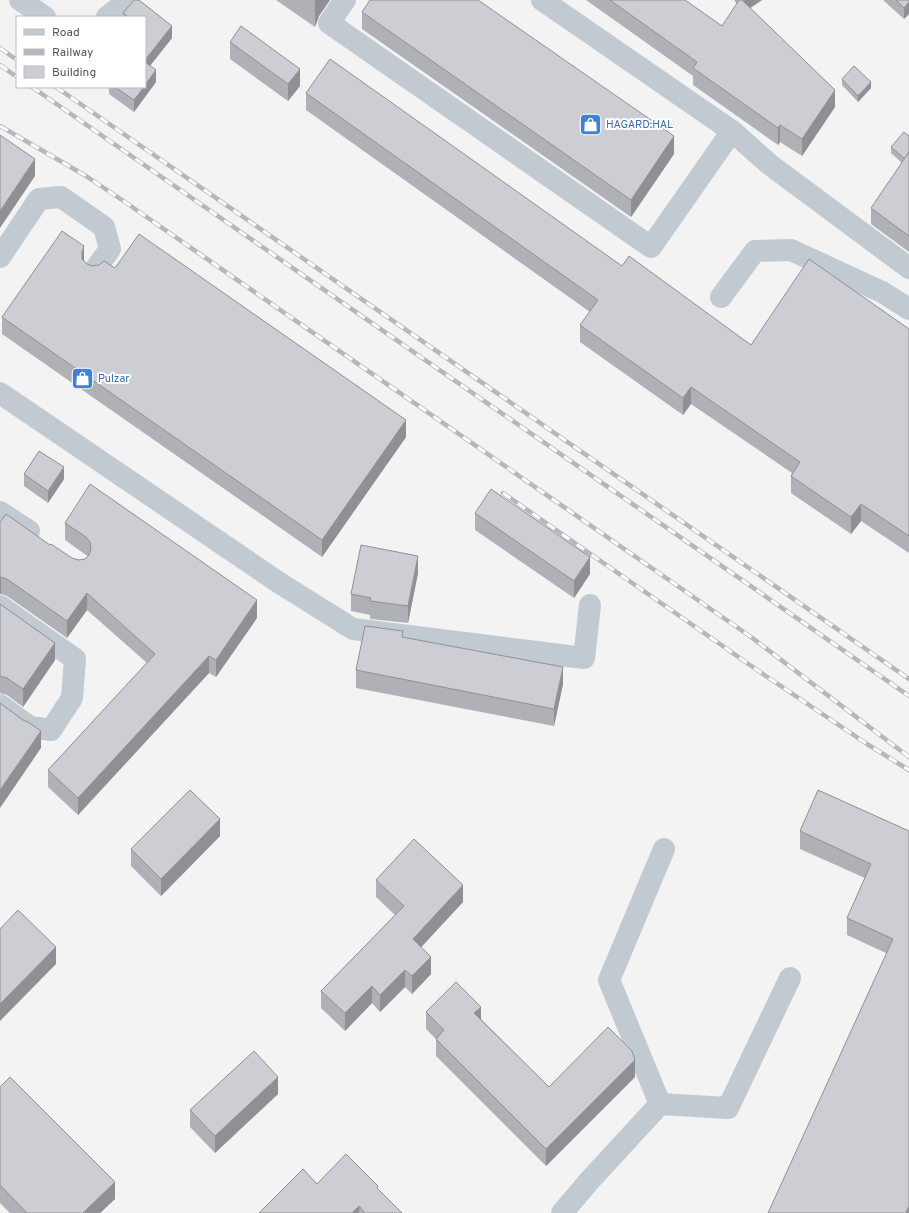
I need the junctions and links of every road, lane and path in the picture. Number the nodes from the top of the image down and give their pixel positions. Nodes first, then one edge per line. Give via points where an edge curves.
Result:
1 (20, 0) edge
2 (128, 0) edge
3 (345, 0) edge
4 (542, 0) edge
5 (44, 16) edge
6 (108, 16) edge
7 (732, 131) junction
8 (0, 257) edge
9 (909, 268) edge
10 (94, 271) edge
11 (721, 297) dead end
12 (909, 309) edge
13 (0, 393) edge
14 (0, 512) edge
15 (46, 543) edge
16 (590, 605) dead end
17 (0, 606) edge
18 (0, 705) edge
19 (664, 849) dead end
20 (790, 978) dead end
21 (660, 1104) junction
22 (562, 1213) edge

1 - 5 street
2 - 6 street
3 - 7 street via 329,23 652,247
4 - 7 street
7 - 9 street via 769,164
8 - 10 street via 40,199 61,197 104,226 110,250
11 - 12 street via 755,251 792,250 882,292
13 - 16 street via 278,582 353,629 584,658
14 - 15 street
17 - 18 street via 75,659 72,698 51,730 30,727
19 - 21 street via 610,980
20 - 21 street via 728,1108
21 - 22 street

